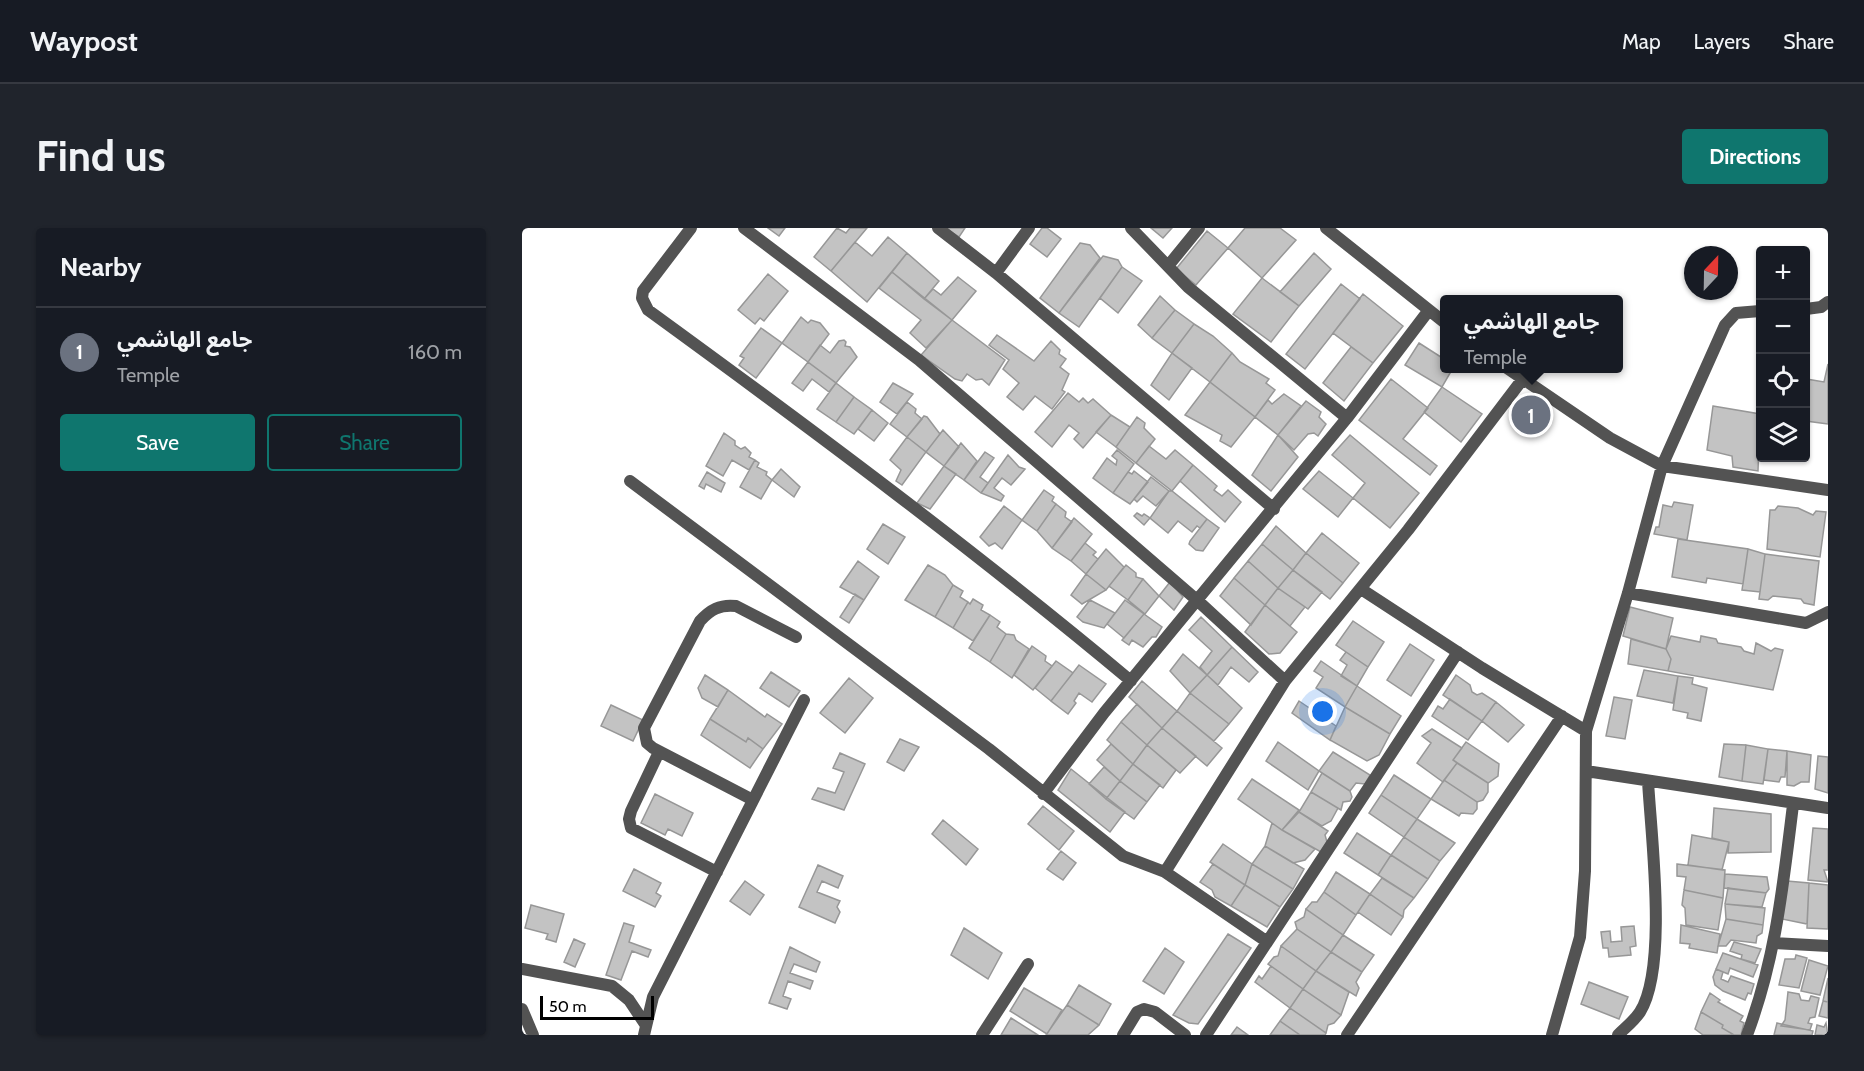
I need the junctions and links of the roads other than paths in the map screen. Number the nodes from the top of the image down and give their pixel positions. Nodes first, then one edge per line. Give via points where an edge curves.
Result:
1 (691, 228) edge
2 (744, 228) edge
3 (938, 228) edge
4 (1029, 228) edge
5 (1131, 228) edge
6 (1199, 228) edge
7 (1326, 228) edge
8 (1168, 266) junction
9 (996, 273) junction
10 (1828, 302) edge
11 (1810, 308) edge
12 (1429, 310) junction
13 (1756, 311) edge
14 (1440, 319) edge
15 (1512, 373) edge
16 (1522, 380) junction
17 (1347, 418) junction
18 (1662, 466) junction
19 (630, 481) dead end
20 (1828, 490) edge
21 (1274, 509) junction
22 (1361, 589) junction
23 (1628, 593) junction
24 (1198, 601) junction
25 (1828, 612) edge
26 (796, 637) dead end
27 (1458, 652) junction
28 (1131, 681) junction
29 (1285, 681) junction
30 (804, 700) dead end
31 (1562, 716) junction
32 (1586, 731) junction
33 (659, 752) junction
34 (1586, 771) junction
35 (1648, 781) junction
36 (1043, 794) junction
37 (753, 800) junction
38 (1793, 805) junction
39 (1828, 808) edge
40 (717, 872) junction
41 (1165, 872) junction
42 (1266, 941) junction
43 (1775, 943) junction
44 (1828, 946) edge
45 (1028, 964) dead end
46 (522, 969) edge
47 (522, 1009) edge
48 (644, 1030) edge
49 (533, 1035) edge
50 (982, 1035) edge
51 (1123, 1035) edge
52 (1185, 1035) edge
53 (1206, 1035) edge
54 (1347, 1035) edge
55 (1552, 1035) edge
56 (1618, 1035) edge
57 (1747, 1035) edge

1 - 28 street via 643,291 648,310 927,515
2 - 24 street via 919,360
3 - 9 street
4 - 9 street
5 - 8 street
6 - 8 street
7 - 12 street
8 - 17 street via 1188,287
9 - 21 street
10 - 11 street
12 - 14 street
12 - 17 street
13 - 18 street via 1736,312 1725,325
15 - 16 street
16 - 18 street via 1610,438
16 - 22 street
17 - 21 street
18 - 20 street
18 - 23 street
19 - 36 street via 989,749
21 - 24 street
22 - 27 street
22 - 29 street
23 - 25 street via 1806,623
23 - 32 street
24 - 28 street
24 - 29 street
26 - 33 street via 736,606 726,605 708,612 647,721 647,743
27 - 31 street
27 - 42 street
28 - 36 street
29 - 41 street
30 - 37 street
31 - 32 street
31 - 54 street
32 - 34 street
33 - 37 street
33 - 40 street via 631,811 631,828
34 - 35 street
34 - 55 street via 1580,937
35 - 38 street
35 - 56 street via 1656,947 1653,976 1640,1012
36 - 41 street via 1123,856
37 - 40 street
38 - 39 street
38 - 43 street
40 - 48 street via 653,996
41 - 42 street
42 - 53 street
43 - 44 street
43 - 57 street
45 - 50 street
46 - 48 street via 612,986 629,1000
47 - 49 street
51 - 52 street via 1137,1012 1144,1009 1155,1012

